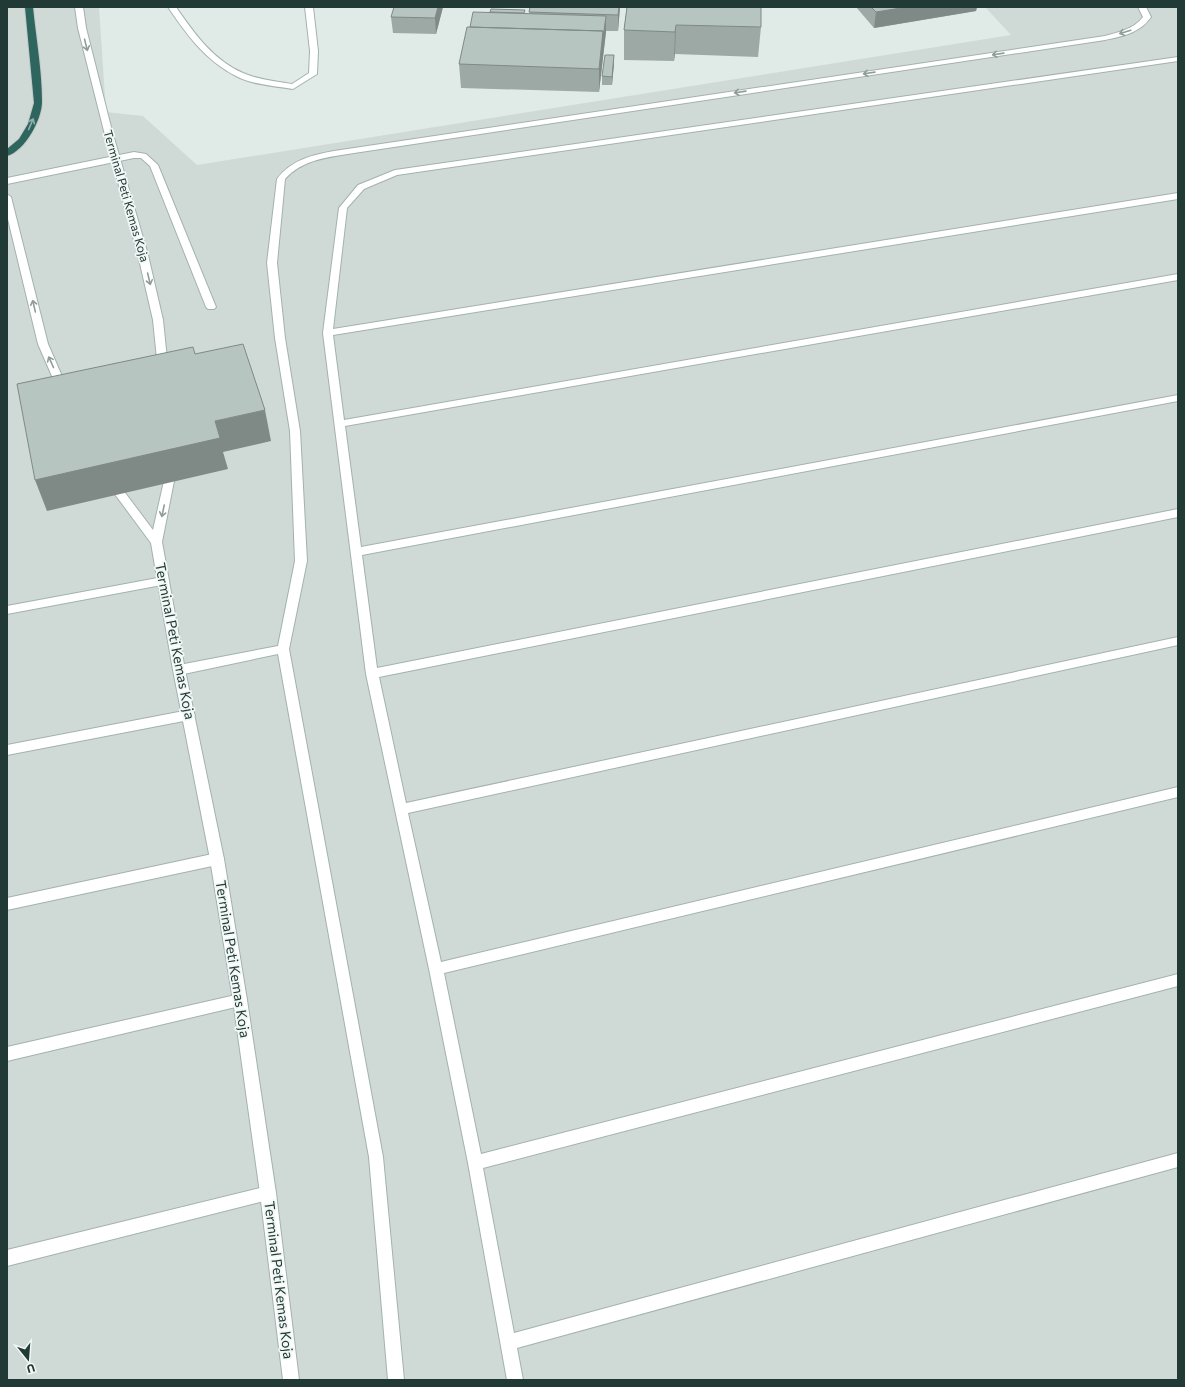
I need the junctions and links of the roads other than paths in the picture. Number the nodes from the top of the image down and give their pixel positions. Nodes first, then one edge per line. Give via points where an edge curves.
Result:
1 (29, 7) edge
2 (79, 7) edge
3 (172, 7) edge
4 (310, 7) edge
5 (1142, 7) edge
6 (1178, 58) edge
7 (7, 153) edge
8 (117, 159) junction
9 (7, 181) edge
10 (1178, 196) edge
11 (7, 198) edge
12 (1178, 277) edge
13 (211, 307) dead end
14 (328, 333) junction
15 (164, 379) edge
16 (1178, 398) edge
17 (68, 399) edge
18 (339, 424) junction
19 (169, 481) edge
20 (119, 493) edge
21 (1178, 513) edge
22 (156, 542) junction
23 (356, 552) junction
24 (163, 581) junction
25 (7, 610) edge
26 (1178, 640) edge
27 (283, 649) junction
28 (179, 670) junction
29 (372, 674) junction
30 (189, 715) junction
31 (7, 750) edge
32 (1178, 792) edge
33 (402, 809) junction
34 (216, 859) junction
35 (7, 904) edge
36 (436, 969) junction
37 (1178, 980) edge
38 (240, 1000) junction
39 (7, 1054) edge
40 (1178, 1160) edge
41 (475, 1163) junction
42 (268, 1193) junction
43 (7, 1258) edge
44 (509, 1342) junction
45 (291, 1380) edge
46 (396, 1380) edge
47 (515, 1380) edge

7 -> 1 highway via 22,141 32,124 38,103
2 -> 8 street, Terminal Peti Kemas Koja via 82,28
3 - 4 street via 194,39 211,56 240,75 293,87 313,74 314,51
5 -> 27 street via 1147,17 1143,23 1135,29 1104,38 354,150 292,166 281,179 272,263 280,338 295,432 301,561
6 - 14 street via 395,173 361,187 343,208
8 - 9 street
8 - 13 street via 134,155 143,156 154,165
8 -> 15 street, Terminal Peti Kemas Koja via 158,320
10 - 14 street
17 -> 11 street via 43,344
12 - 18 street
14 - 18 street
16 - 23 street
18 - 23 street
19 -> 22 street, Terminal Peti Kemas Koja
20 - 22 street, Terminal Peti Kemas Koja
21 - 29 street
22 - 24 street, Terminal Peti Kemas Koja
23 - 29 street
24 - 25 street
24 - 28 street, Terminal Peti Kemas Koja
26 - 33 street
27 - 28 street
27 - 46 street via 376,1157
28 - 30 street, Terminal Peti Kemas Koja
29 - 33 street
30 - 31 street
30 - 34 street, Terminal Peti Kemas Koja
32 - 36 street
33 - 36 street
34 - 35 street
34 - 38 street, Terminal Peti Kemas Koja
36 - 41 street
37 - 41 street
38 - 39 street
38 - 42 street, Terminal Peti Kemas Koja
40 - 44 street
41 - 44 street
42 - 43 street
42 - 45 street, Terminal Peti Kemas Koja
44 - 47 street

